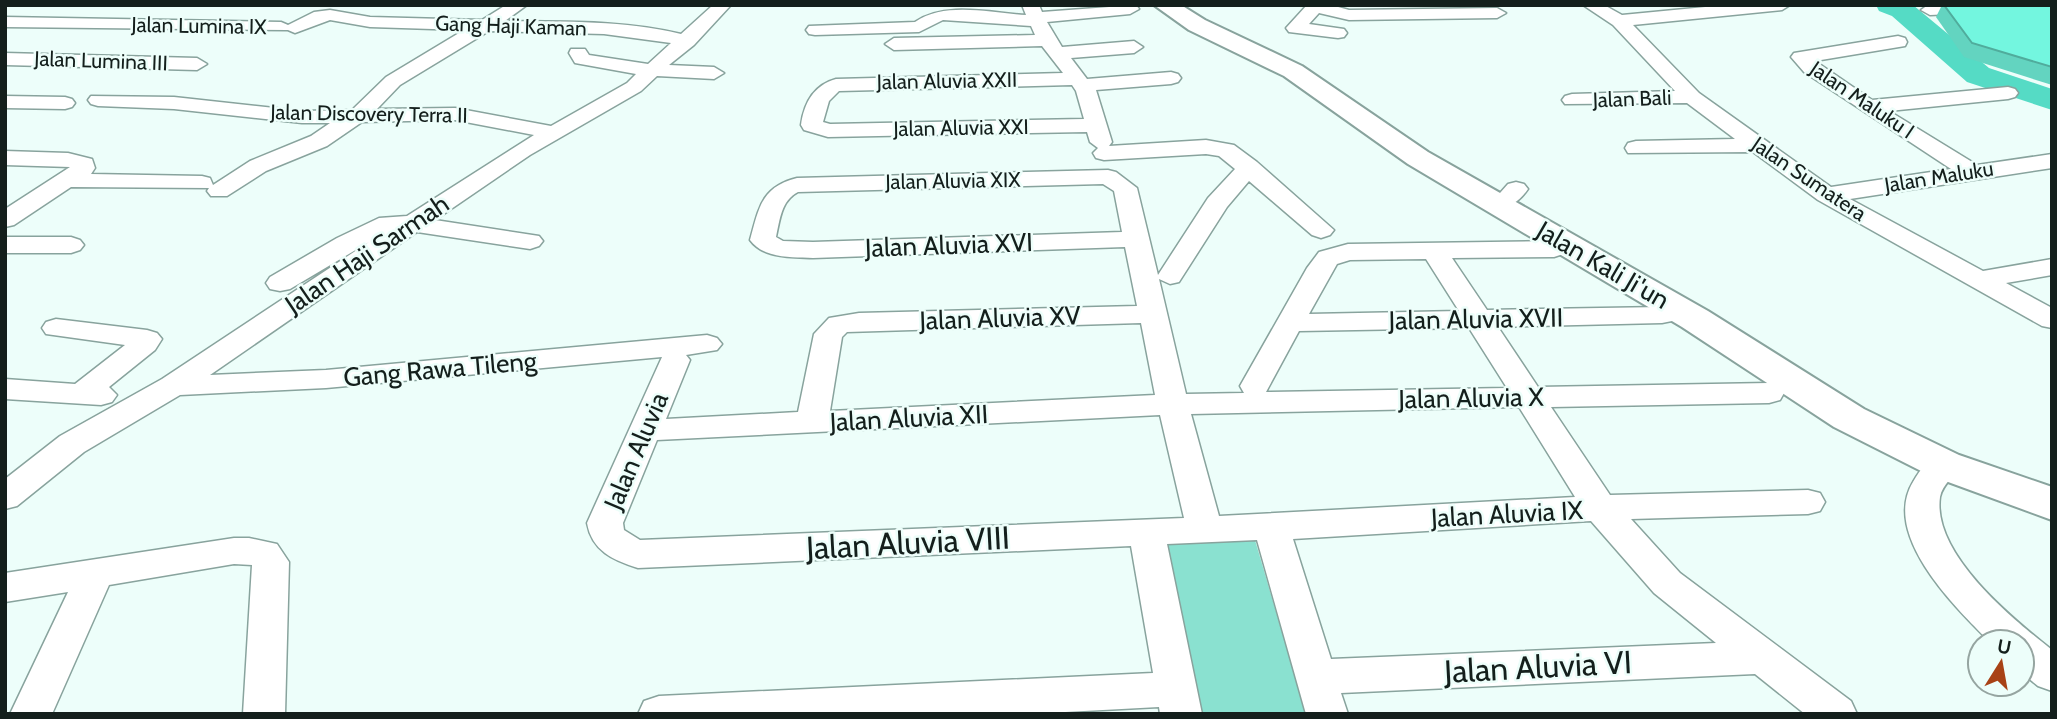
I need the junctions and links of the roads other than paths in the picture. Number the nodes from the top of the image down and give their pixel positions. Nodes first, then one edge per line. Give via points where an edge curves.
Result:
1 (154, 5) edge
2 (519, 5) edge
3 (723, 5) edge
4 (1165, 5) edge
5 (1317, 5) edge
6 (1591, 5) edge
7 (1782, 5) edge
8 (2039, 5) edge
9 (1734, 8) edge
10 (1130, 9) dead end
11 (1492, 9) edge
12 (1930, 10) dead end
13 (1620, 15) edge
14 (5, 22) edge
15 (117, 25) junction
16 (484, 26) junction
17 (288, 27) joint
18 (1042, 27) edge
19 (815, 30) dead end
20 (1338, 33) dead end
21 (687, 41) junction
22 (1898, 42) dead end
23 (886, 44) dead end
24 (1135, 47) dead end
25 (578, 53) dead end
26 (5, 59) edge
27 (50, 60) junction
28 (197, 64) dead end
29 (653, 70) junction
30 (714, 74) dead end
31 (1171, 78) dead end
32 (1079, 82) junction
33 (2008, 93) dead end
34 (1692, 97) junction
35 (98, 100) dead end
36 (1572, 100) dead end
37 (5, 102) edge
38 (65, 103) dead end
39 (1868, 107) junction
40 (354, 117) junction
41 (1094, 125) junction
42 (828, 131) joint
43 (554, 133) junction
44 (1756, 145) junction
45 (1636, 148) dead end
46 (5, 158) edge
47 (2052, 161) edge
48 (1106, 165) junction
49 (1249, 167) junction
50 (1970, 172) junction
51 (66, 180) junction
52 (1835, 193) junction
53 (5, 220) edge
54 (412, 223) junction
55 (1321, 230) dead end
56 (1136, 239) junction
57 (763, 240) joint
58 (530, 241) dead end
59 (5, 244) edge
60 (71, 245) dead end
61 (1554, 249) dead end
62 (1435, 252) junction
63 (2052, 267) edge
64 (271, 275) dead end
65 (1170, 276) dead end
66 (1990, 278) junction
67 (2052, 303) edge
68 (1152, 314) junction
69 (1662, 315) dead end
70 (1478, 319) junction
71 (2052, 320) edge
72 (1290, 323) junction
73 (56, 328) dead end
74 (707, 344) dead end
75 (675, 360) dead end
76 (1255, 386) dead end
77 (5, 389) edge
78 (83, 393) junction
79 (160, 393) junction
80 (1769, 393) dead end
81 (1528, 397) junction
82 (1173, 404) junction
83 (812, 423) junction
84 (646, 430) junction
85 (1944, 466) junction
86 (5, 497) edge
87 (1808, 502) dead end
88 (2052, 504) edge
89 (1600, 508) junction
90 (1271, 527) junction
91 (1205, 530) junction
92 (1147, 532) junction
93 (612, 542) joint
94 (96, 573) junction
95 (5, 588) edge
96 (2001, 628) edge
97 (1760, 657) junction
98 (2036, 661) edge
99 (2052, 674) edge
100 (1321, 695) edge
101 (1179, 701) edge
102 (31, 714) edge
103 (264, 714) edge
104 (659, 714) edge
105 (1836, 714) edge

1 - 15 street
2 - 16 street
3 - 21 street, Jalan Haji Sarmah
4 - 85 street, Jalan Kali Ji'un via 1293,71 1418,158 1505,195 1849,418
5 - 11 street via 1349,15
5 - 20 street via 1294,28
6 - 13 street, Jalan Sumatera
7 - 9 street
8 - 12 street
9 - 13 street
10 - 18 street
13 - 34 street, Jalan Sumatera
13 - 52 street, Jalan Sumatera via 1706,91
14 - 15 street, Jalan Lumina IX
15 - 17 street, Jalan Lumina IX
15 - 27 street
16 - 17 street, Gang Haji Kaman via 370,22 330,15
16 - 21 street, Gang Haji Kaman via 618,30
16 - 40 street via 393,81
18 - 19 street via 943,15 919,27
18 - 23 street
18 - 24 street
18 - 32 street
21 - 29 street, Jalan Haji Sarmah
22 - 39 street, Jalan Maluku I via 1801,57
25 - 29 street via 582,59 604,65
26 - 27 street, Jalan Lumina III
27 - 28 street, Jalan Lumina III
29 - 30 street
29 - 43 street, Jalan Haji Sarmah via 615,100
31 - 32 street, Jalan Aluvia XXII
32 - 41 street via 1086,90
32 - 42 street, Jalan Aluvia XXII via 846,83 829,87 822,95 812,125
33 - 39 street
34 - 36 street, Jalan Bali
34 - 44 street, Jalan Sumatera
35 - 40 street, Jalan Discovery Terra II
37 - 38 street
39 - 50 street, Jalan Maluku I
40 - 43 street, Jalan Discovery Terra II via 455,114
40 - 51 street via 319,141 210,187
41 - 42 street, Jalan Aluvia XXI
41 - 48 street
43 - 54 street, Jalan Haji Sarmah
44 - 45 street
44 - 52 street, Jalan Sumatera
46 - 51 street via 83,164
47 - 50 street, Jalan Maluku
48 - 49 street, Jalan Aluvia XIX via 1220,148
48 - 56 street via 1125,188
48 - 57 street, Jalan Aluvia XIX via 787,186 776,195
49 - 55 street, Jalan Aluvia XIX
49 - 65 street via 1217,203
50 - 52 street, Jalan Maluku
51 - 53 street
52 - 66 street, Jalan Sumatera
54 - 58 street
54 - 64 street via 384,225 306,266
54 - 79 street, Jalan Haji Sarmah
56 - 57 street, Jalan Aluvia XVI via 813,250 778,248
56 - 68 street
59 - 60 street
61 - 62 street
62 - 70 street
62 - 72 street via 1348,252 1328,258
63 - 66 street
66 - 67 street, Jalan Sumatera
66 - 71 street, Jalan Sumatera
68 - 82 street
68 - 83 street, Jalan Aluvia XV via 847,322 828,334
69 - 70 street, Jalan Aluvia XVII
70 - 72 street, Jalan Aluvia XVII
70 - 81 street
72 - 76 street
73 - 78 street via 147,339
74 - 79 street, Gang Rawa Tileng
75 - 84 street, Jalan Aluvia
77 - 78 street, Gang Rawa Tileng
78 - 79 street, Gang Rawa Tileng
79 - 86 street, Jalan Haji Sarmah via 72,444
80 - 81 street, Jalan Aluvia X
81 - 82 street, Jalan Aluvia X
81 - 89 street
82 - 83 street, Jalan Aluvia XII
82 - 91 street
83 - 84 street, Jalan Aluvia XII
84 - 93 street, Jalan Aluvia via 605,523
85 - 88 street, Jalan Kali Ji'un
85 - 96 street via 1924,494 1925,529 1965,593
87 - 89 street, Jalan Aluvia IX
89 - 90 street, Jalan Aluvia IX
89 - 97 street via 1667,583
90 - 91 street, Jalan Aluvia IX
90 - 100 street
91 - 92 street, Jalan Aluvia VIII
92 - 93 street, Jalan Aluvia VIII via 650,554 638,554
92 - 101 street
94 - 95 street
94 - 102 street
94 - 103 street via 234,551 264,554 271,562
97 - 100 street, Jalan Aluvia VI
97 - 105 street
98 - 99 street
101 - 104 street

